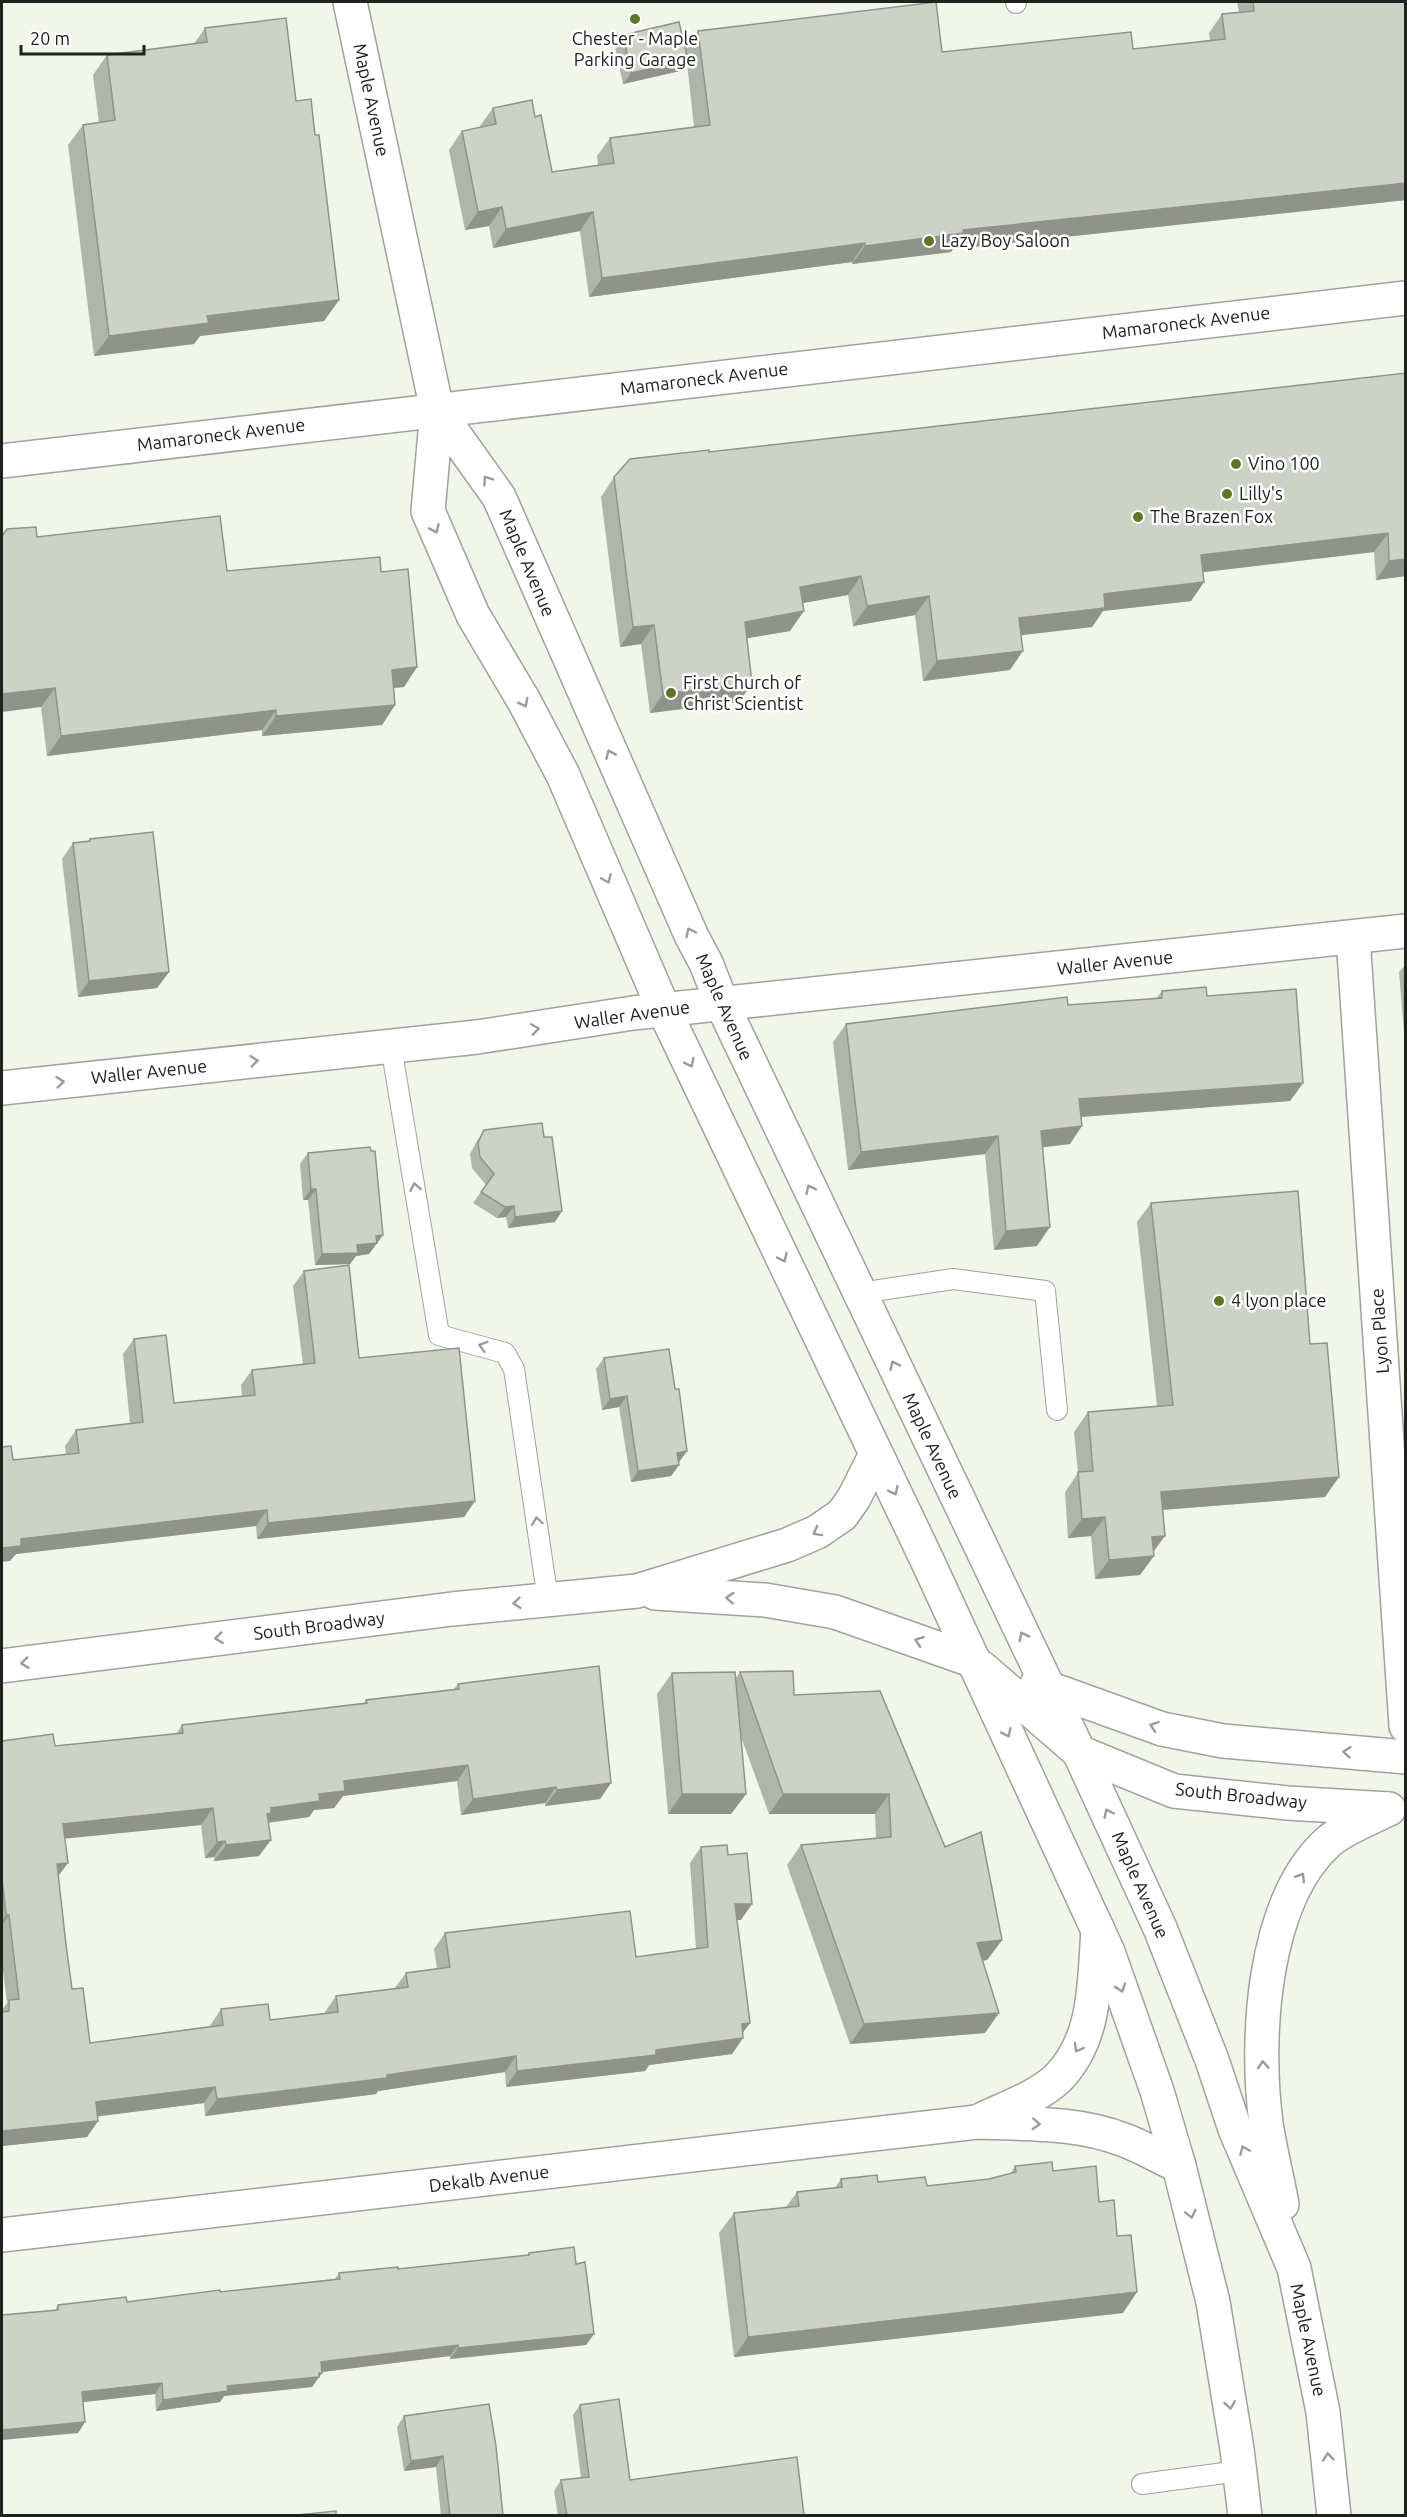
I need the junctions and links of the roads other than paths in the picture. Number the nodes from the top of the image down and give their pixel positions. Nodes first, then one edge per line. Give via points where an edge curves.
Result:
1 (350, 2) edge
2 (1406, 297) edge
3 (437, 410) junction
4 (2, 461) edge
5 (1406, 931) edge
6 (1353, 937) junction
7 (722, 1004) junction
8 (664, 1010) junction
9 (391, 1046) junction
10 (2, 1088) edge
11 (860, 1293) junction
12 (1057, 1410) dead end
13 (876, 1454) junction
14 (638, 1591) junction
15 (548, 1600) junction
16 (974, 1661) junction
17 (2, 1666) edge
18 (1048, 1688) junction
19 (1406, 1726) edge
20 (1079, 1752) junction
21 (1406, 1757) edge
22 (1397, 1810) edge
23 (1098, 1930) junction
24 (977, 2122) junction
25 (1179, 2166) junction
26 (2, 2235) edge
27 (1294, 2268) junction
28 (1239, 2471) junction
29 (1142, 2484) dead end
30 (1245, 2516) edge
31 (1334, 2516) edge

1 - 3 main road, Maple Avenue
2 - 3 main road, Mamaroneck Avenue
3 - 4 main road, Mamaroneck Avenue
7 -> 3 main road, Maple Avenue via 499,497
3 -> 8 main road, Maple Avenue via 428,512 473,615 563,776
5 - 6 main road, Waller Avenue
6 - 7 main road, Waller Avenue
6 - 19 main road, Lyon Place
7 - 8 main road, Waller Avenue
11 -> 7 main road, Maple Avenue
9 -> 8 main road, Waller Avenue
8 -> 13 main road, Maple Avenue
10 -> 9 main road, Waller Avenue
15 -> 9 lane via 514,1369 505,1353 440,1335
11 - 12 lane via 952,1280 1045,1291
18 -> 11 main road, Maple Avenue
13 -> 14 main road, South Broadway via 842,1515 818,1532
13 -> 16 main road, Maple Avenue
14 - 15 main road, South Broadway
16 -> 14 main road, South Broadway via 835,1612 765,1600
15 -> 17 main road, South Broadway
16 - 18 main road, South Broadway
16 - 20 main road, South Broadway
16 -> 23 main road, Maple Avenue
18 - 20 main road, Maple Avenue
21 -> 18 main road, South Broadway via 1223,1741 1162,1729
20 - 22 main road, South Broadway via 1174,1791
27 -> 20 main road, Maple Avenue via 1235,2129 1160,1928
27 -> 22 main road via 1266,2122 1262,2049 1277,1925 1295,1885 1330,1840
23 -> 24 main road, Dekalb Avenue via 1091,2016 1072,2060 1057,2079 1031,2096
23 -> 25 main road, Maple Avenue via 1136,2031
24 -> 25 main road, Dekalb Avenue via 1081,2128 1124,2140
24 - 26 main road, Dekalb Avenue
25 -> 28 main road, Maple Avenue via 1213,2302
31 -> 27 main road, Maple Avenue via 1323,2412
28 - 29 lane
28 - 30 main road, Maple Avenue

